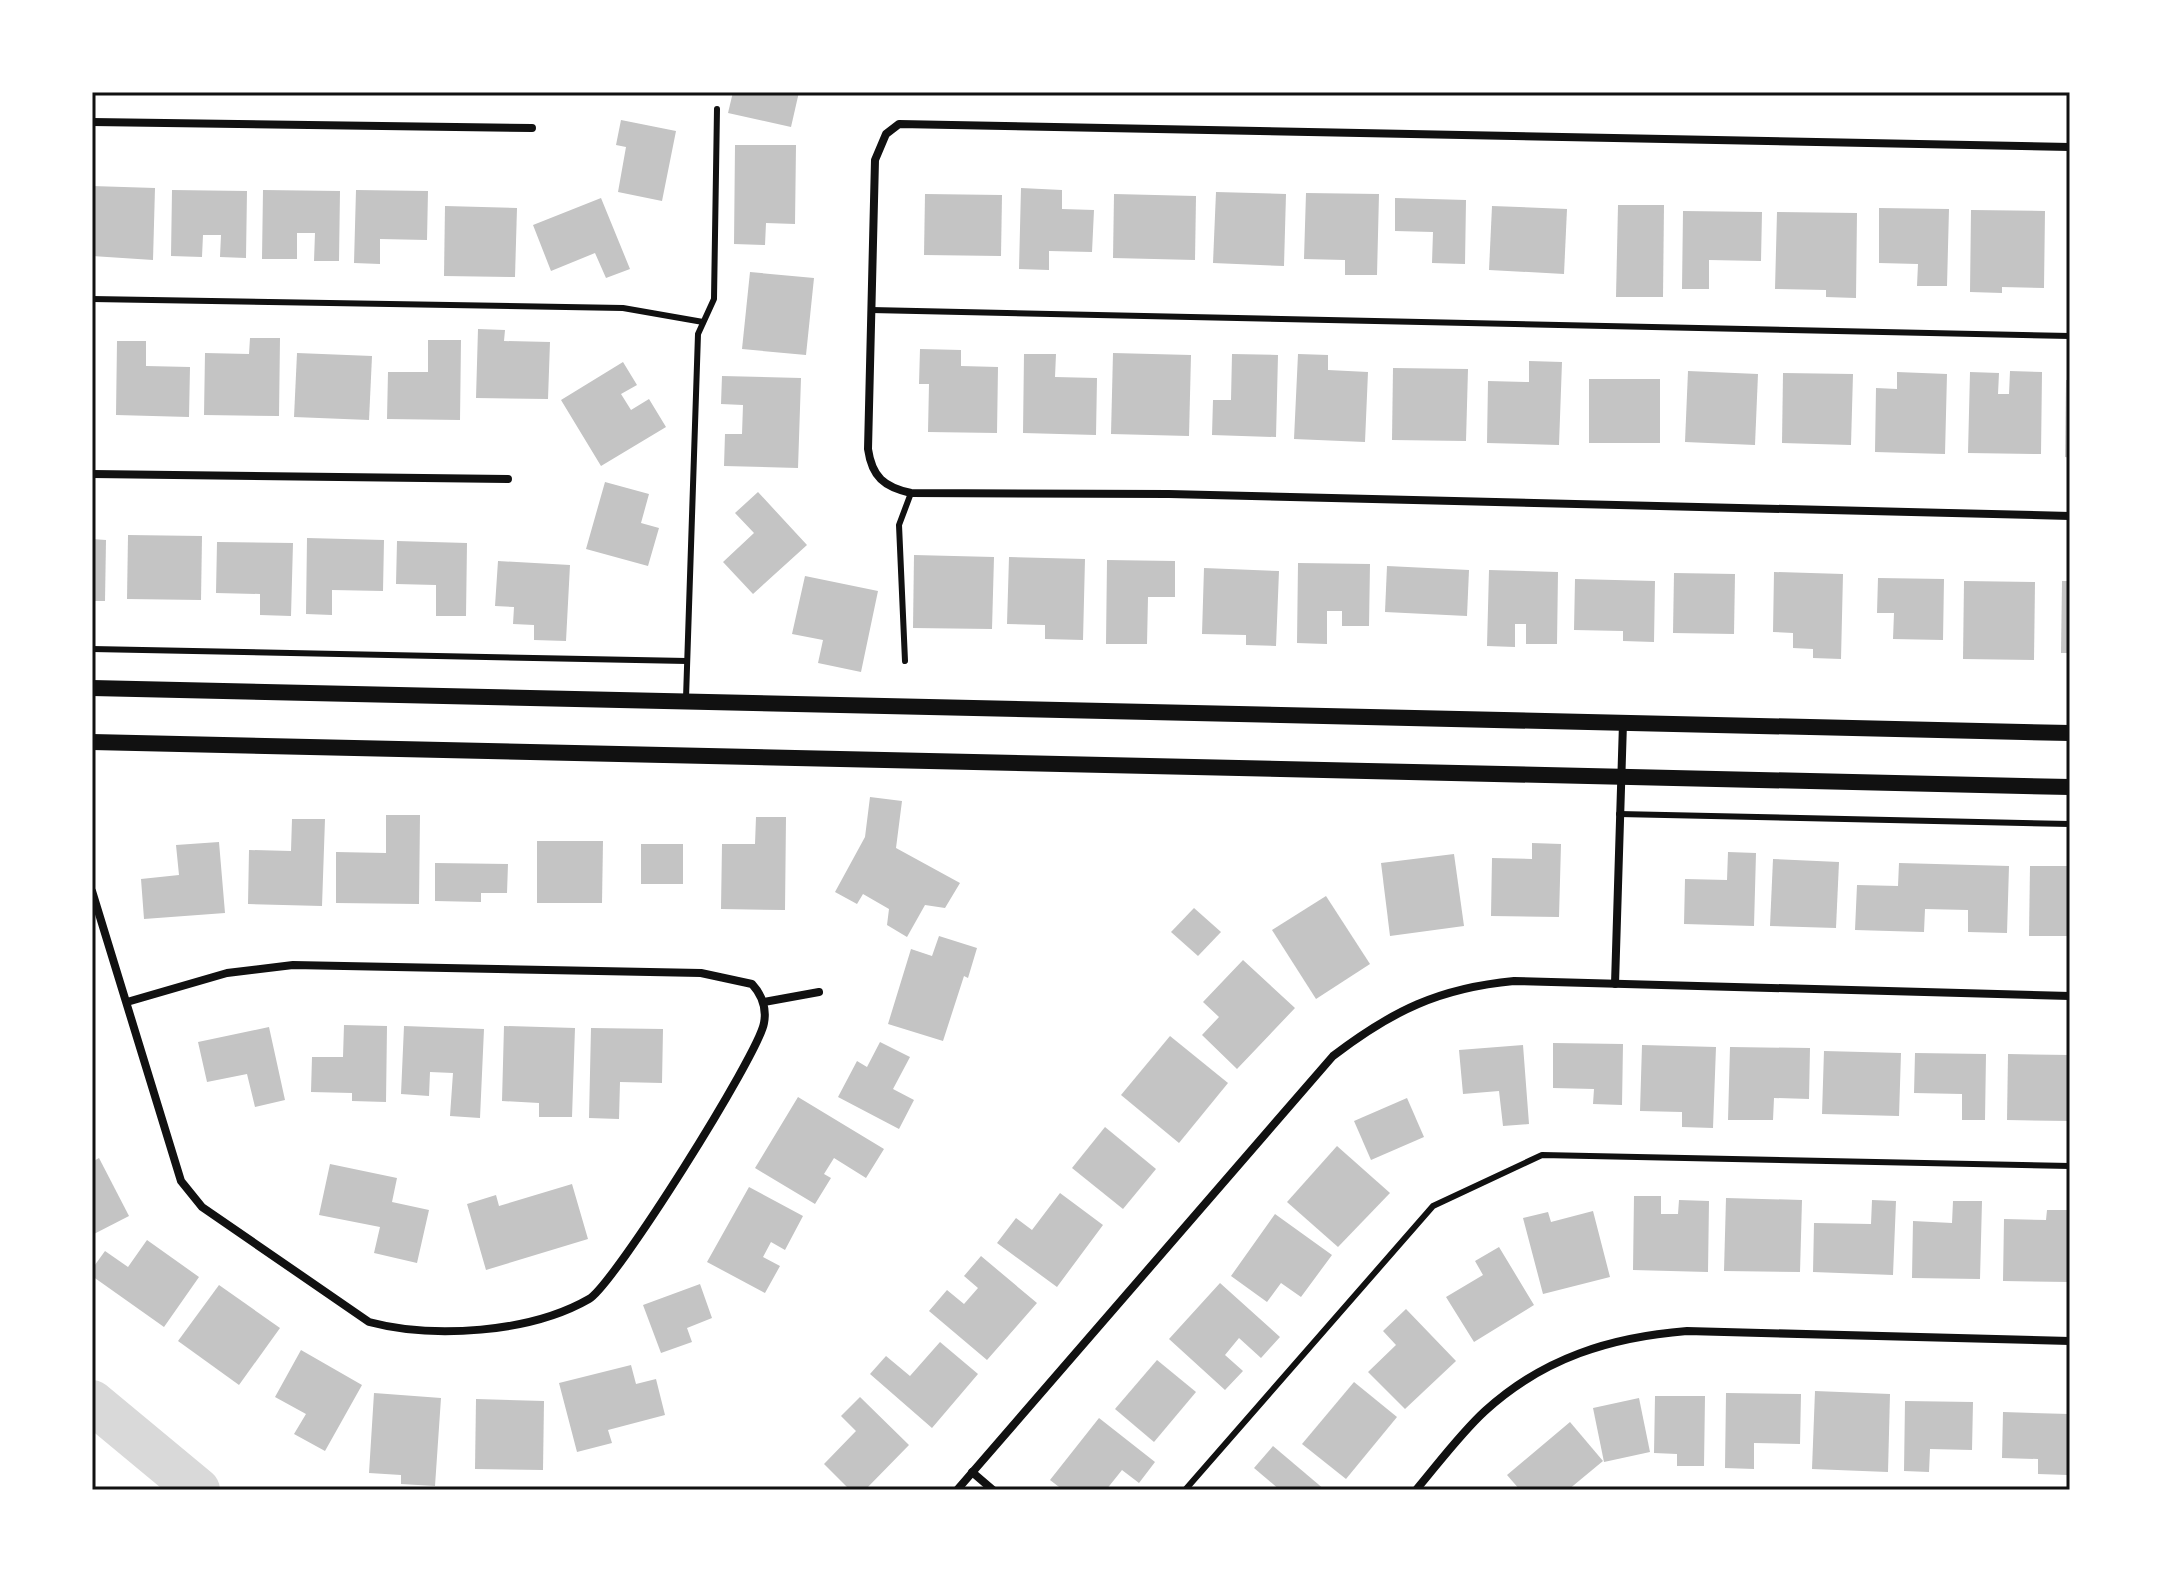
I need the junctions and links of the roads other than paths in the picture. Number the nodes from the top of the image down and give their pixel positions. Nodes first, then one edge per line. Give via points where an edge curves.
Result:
1 (717, 109) dead end
2 (92, 122) edge
3 (532, 128) dead end
4 (2070, 147) edge
5 (92, 299) edge
6 (871, 310) junction
7 (703, 322) junction
8 (2070, 336) edge
9 (92, 474) edge
10 (508, 479) dead end
11 (911, 493) junction
12 (2070, 516) edge
13 (92, 649) edge
14 (687, 661) junction
15 (905, 661) dead end
16 (92, 688) edge
17 (686, 702) junction
18 (1623, 722) junction
19 (2070, 733) edge
20 (92, 742) edge
21 (1622, 777) junction
22 (2070, 787) edge
23 (1619, 814) junction
24 (2070, 824) edge
25 (92, 891) edge
26 (1615, 984) junction
27 (819, 992) dead end
28 (2070, 996) edge
29 (127, 1002) junction
30 (764, 1002) junction
31 (2070, 1166) edge
32 (2070, 1341) edge
33 (972, 1472) junction
34 (957, 1490) edge
35 (993, 1490) edge
36 (1185, 1490) edge
37 (1416, 1490) edge

1 - 7 lane via 714,299
2 - 3 street
4 - 6 street via 899,124 886,134 875,160
5 - 7 lane via 623,308
6 - 8 lane
6 - 11 street via 871,465 886,484
7 - 14 lane via 698,334
9 - 10 street
11 - 12 street via 1169,494
11 - 15 lane via 899,525
13 - 14 lane
14 - 17 lane
16 - 17 main road
17 - 18 main road
18 - 19 main road
18 - 21 street
20 - 21 main road
21 - 22 main road
21 - 23 street
23 - 24 lane
23 - 26 street
25 - 29 street
26 - 28 street
26 - 33 street via 1486,983 1430,996 1367,1030 1333,1056
27 - 30 street
29 - 30 street via 227,973 293,965 701,973 752,984
29 - 30 street via 181,1181 202,1207 369,1322 401,1330 516,1327 591,1298 619,1265 734,1084 764,1024
31 - 36 lane via 1542,1155 1433,1206
32 - 37 street via 1643,1334 1585,1349 1531,1374 1484,1412
33 - 34 street
33 - 35 street

